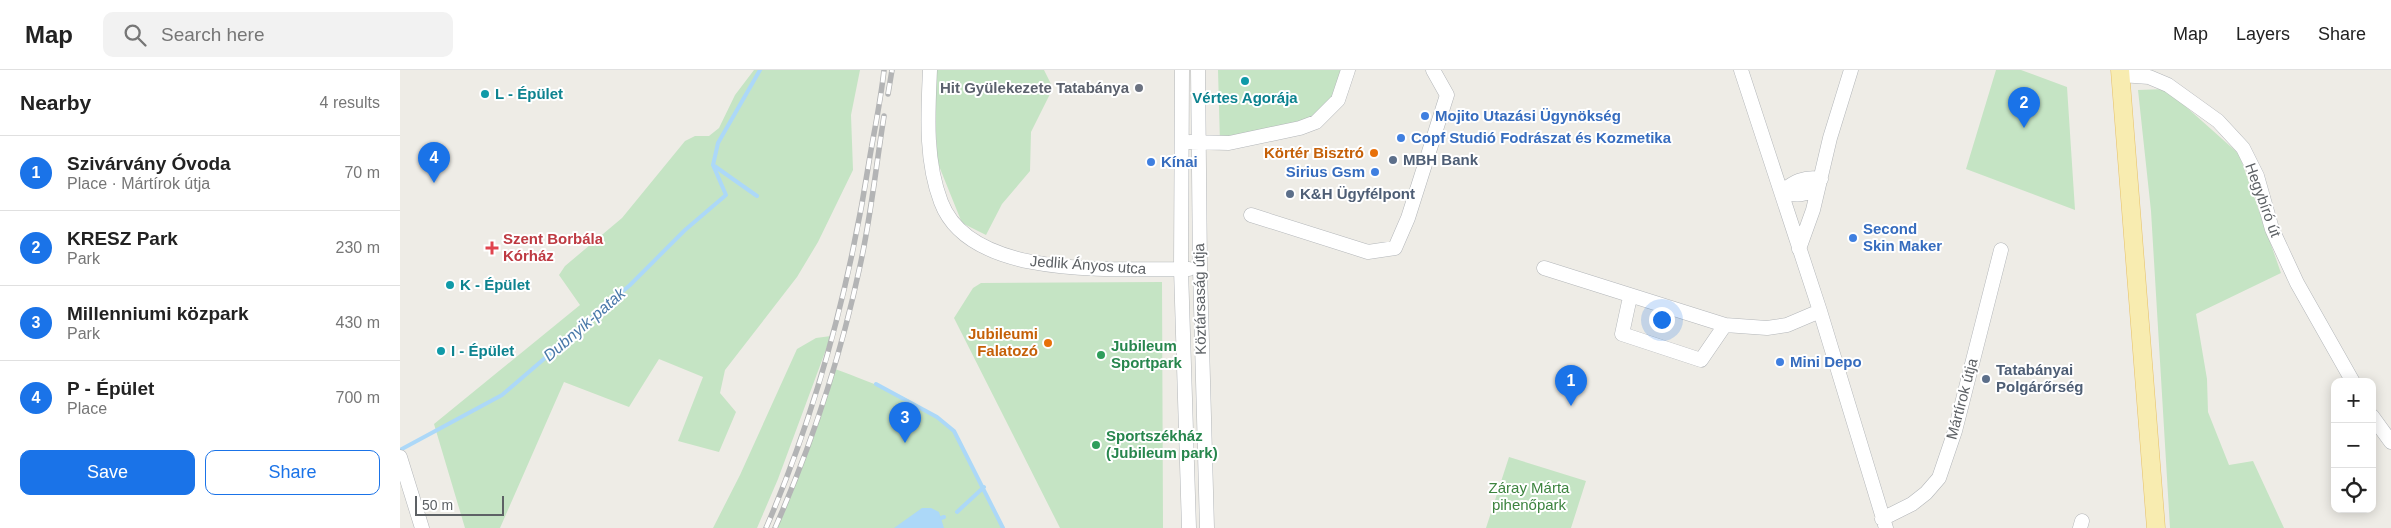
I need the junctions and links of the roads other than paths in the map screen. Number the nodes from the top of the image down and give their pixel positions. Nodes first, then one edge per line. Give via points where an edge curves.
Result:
1 (930, 70) edge
2 (1182, 70) edge
3 (1198, 70) edge
4 (1348, 70) edge
5 (1433, 70) edge
6 (1741, 70) edge
7 (1851, 70) edge
8 (2120, 72) edge
9 (1181, 142) junction
10 (1198, 143) junction
11 (1821, 179) junction
12 (1781, 192) junction
13 (1251, 215) dead end
14 (1799, 249) junction
15 (2001, 250) dead end
16 (1544, 268) dead end
17 (1181, 269) junction
18 (1200, 269) junction
19 (1630, 296) junction
20 (1820, 311) junction
21 (1725, 325) junction
22 (2351, 378) edge
23 (2376, 421) edge
24 (2391, 442) edge
25 (400, 457) edge
26 (1884, 523) edge
27 (422, 528) edge
28 (1189, 528) edge
29 (1207, 528) edge
30 (2156, 528) edge

1 - 17 street, Jedlik Ányos utca via 929,149 934,178 950,218 968,236 992,250 1035,264
2 - 9 street, Köztársaság útja
3 - 10 street, Köztársaság útja
4 - 10 street via 1338,100 1316,122 1229,143
5 - 13 street via 1447,95 1408,218 1395,248 1368,252
6 - 12 street, Mártírok útja
7 - 11 street
8 - 22 street, Hegybíró út via 2168,85 2218,122 2243,148 2257,176 2272,229 2297,283
8 - 30 main road
9 - 10 street
9 - 17 street, Köztársaság útja
10 - 18 street, Köztársaság útja
11 - 12 street via 1813,190 1797,196
11 - 14 street
12 - 14 street, Mártírok útja
14 - 20 street, Mártírok útja
15 - 26 street, Mártírok útja via 1956,431 1939,478 1926,493
16 - 19 street
17 - 18 street, Jedlik Ányos utca
17 - 28 street, Köztársaság útja
18 - 29 street, Köztársaság útja
19 - 21 street
19 - 21 street via 1622,334 1701,360
20 - 21 street via 1787,325 1767,328
20 - 26 street, Mártírok útja
23 - 24 street
25 - 27 street

